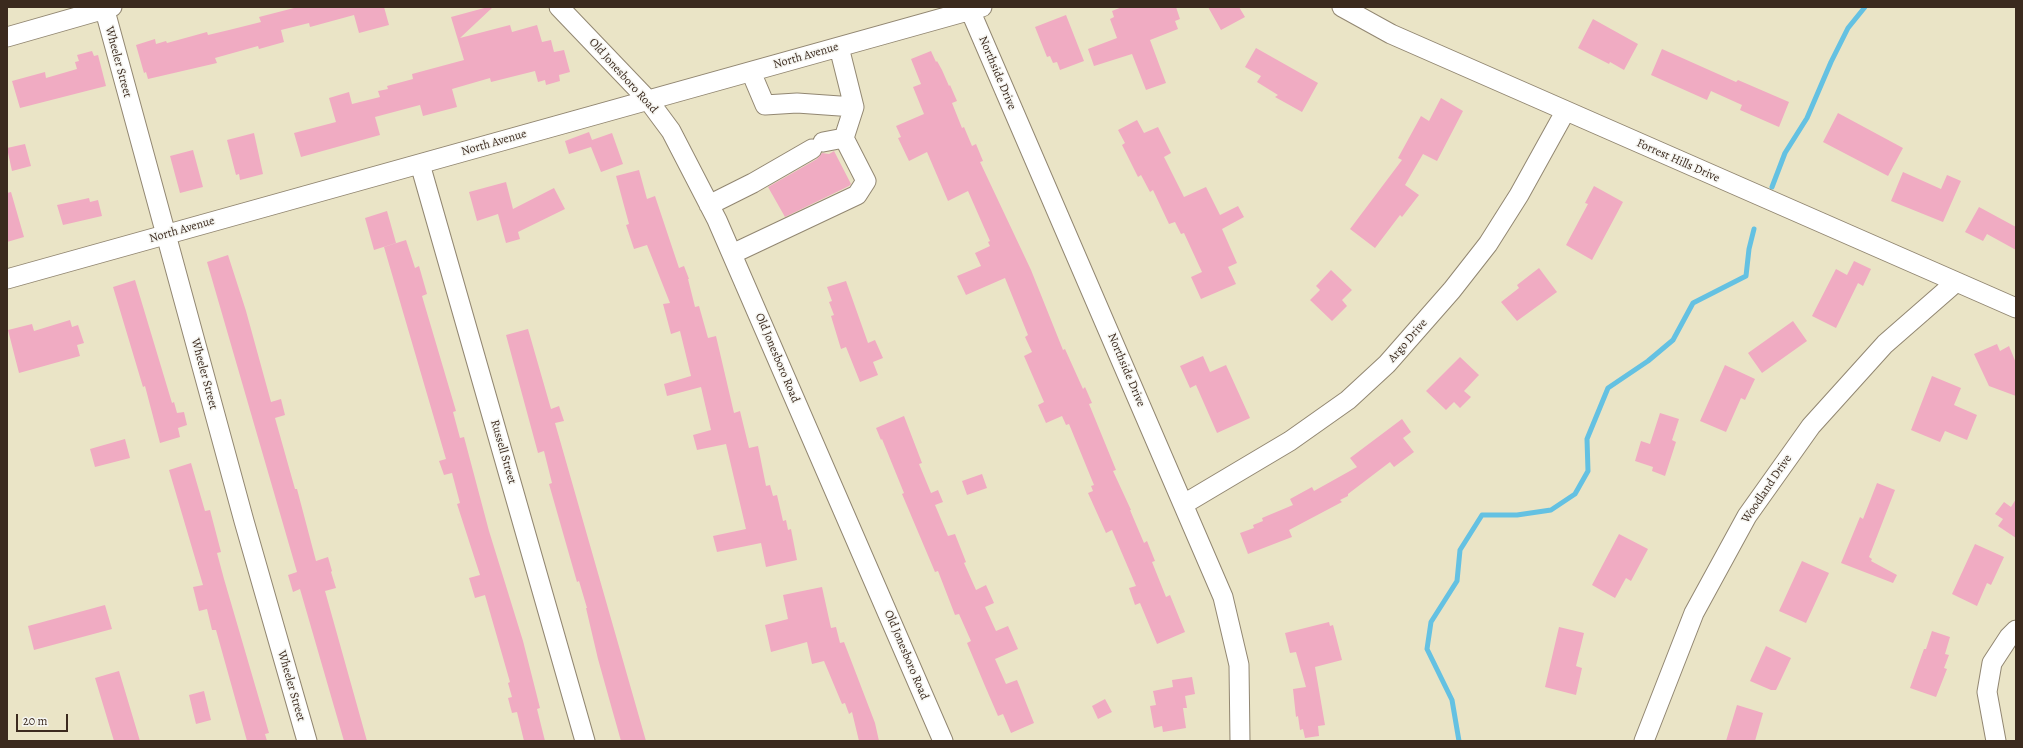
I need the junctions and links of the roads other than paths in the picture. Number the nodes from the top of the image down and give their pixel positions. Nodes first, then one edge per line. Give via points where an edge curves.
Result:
1 (559, 7) edge
2 (1342, 7) edge
3 (107, 8) edge
4 (976, 9) edge
5 (7, 37) edge
6 (839, 47) junction
7 (751, 72) junction
8 (648, 100) junction
9 (854, 107) junction
10 (1565, 112) junction
11 (844, 138) junction
12 (420, 164) junction
13 (709, 205) junction
14 (166, 235) junction
15 (732, 254) junction
16 (7, 279) edge
17 (1956, 282) junction
18 (2016, 308) edge
19 (1184, 504) junction
20 (2016, 630) edge
21 (307, 741) edge
22 (585, 741) edge
23 (943, 741) edge
24 (1240, 741) edge
25 (1644, 741) edge
26 (1996, 741) edge

1 - 8 street, Old Jonesboro Road
2 - 10 street, Forrest Hills Drive via 1391,34
3 - 5 street
3 - 14 street, Wheeler Street
4 - 6 street, North Avenue
4 - 19 street, Northside Drive
6 - 7 street, North Avenue
6 - 9 street
7 - 8 street, North Avenue
7 - 9 street via 765,105 797,103
8 - 12 street, North Avenue
8 - 13 street, Old Jonesboro Road via 671,131
9 - 11 street
10 - 17 street, Forrest Hills Drive
10 - 19 street, Argo Drive via 1519,195 1488,244 1452,290 1387,364 1348,400 1290,441
11 - 13 street via 817,146
11 - 15 street via 866,181 857,195
12 - 14 street, North Avenue
12 - 22 street, Russell Street
13 - 15 street, Old Jonesboro Road
14 - 16 street, North Avenue
14 - 21 street, Wheeler Street
15 - 23 street, Old Jonesboro Road
17 - 18 street, Forrest Hills Drive
17 - 25 street, Woodland Drive via 1885,344 1811,426 1747,516 1694,613
19 - 24 street, Northside Drive via 1223,597 1239,665
20 - 26 street via 2009,636 1992,663 1987,692

